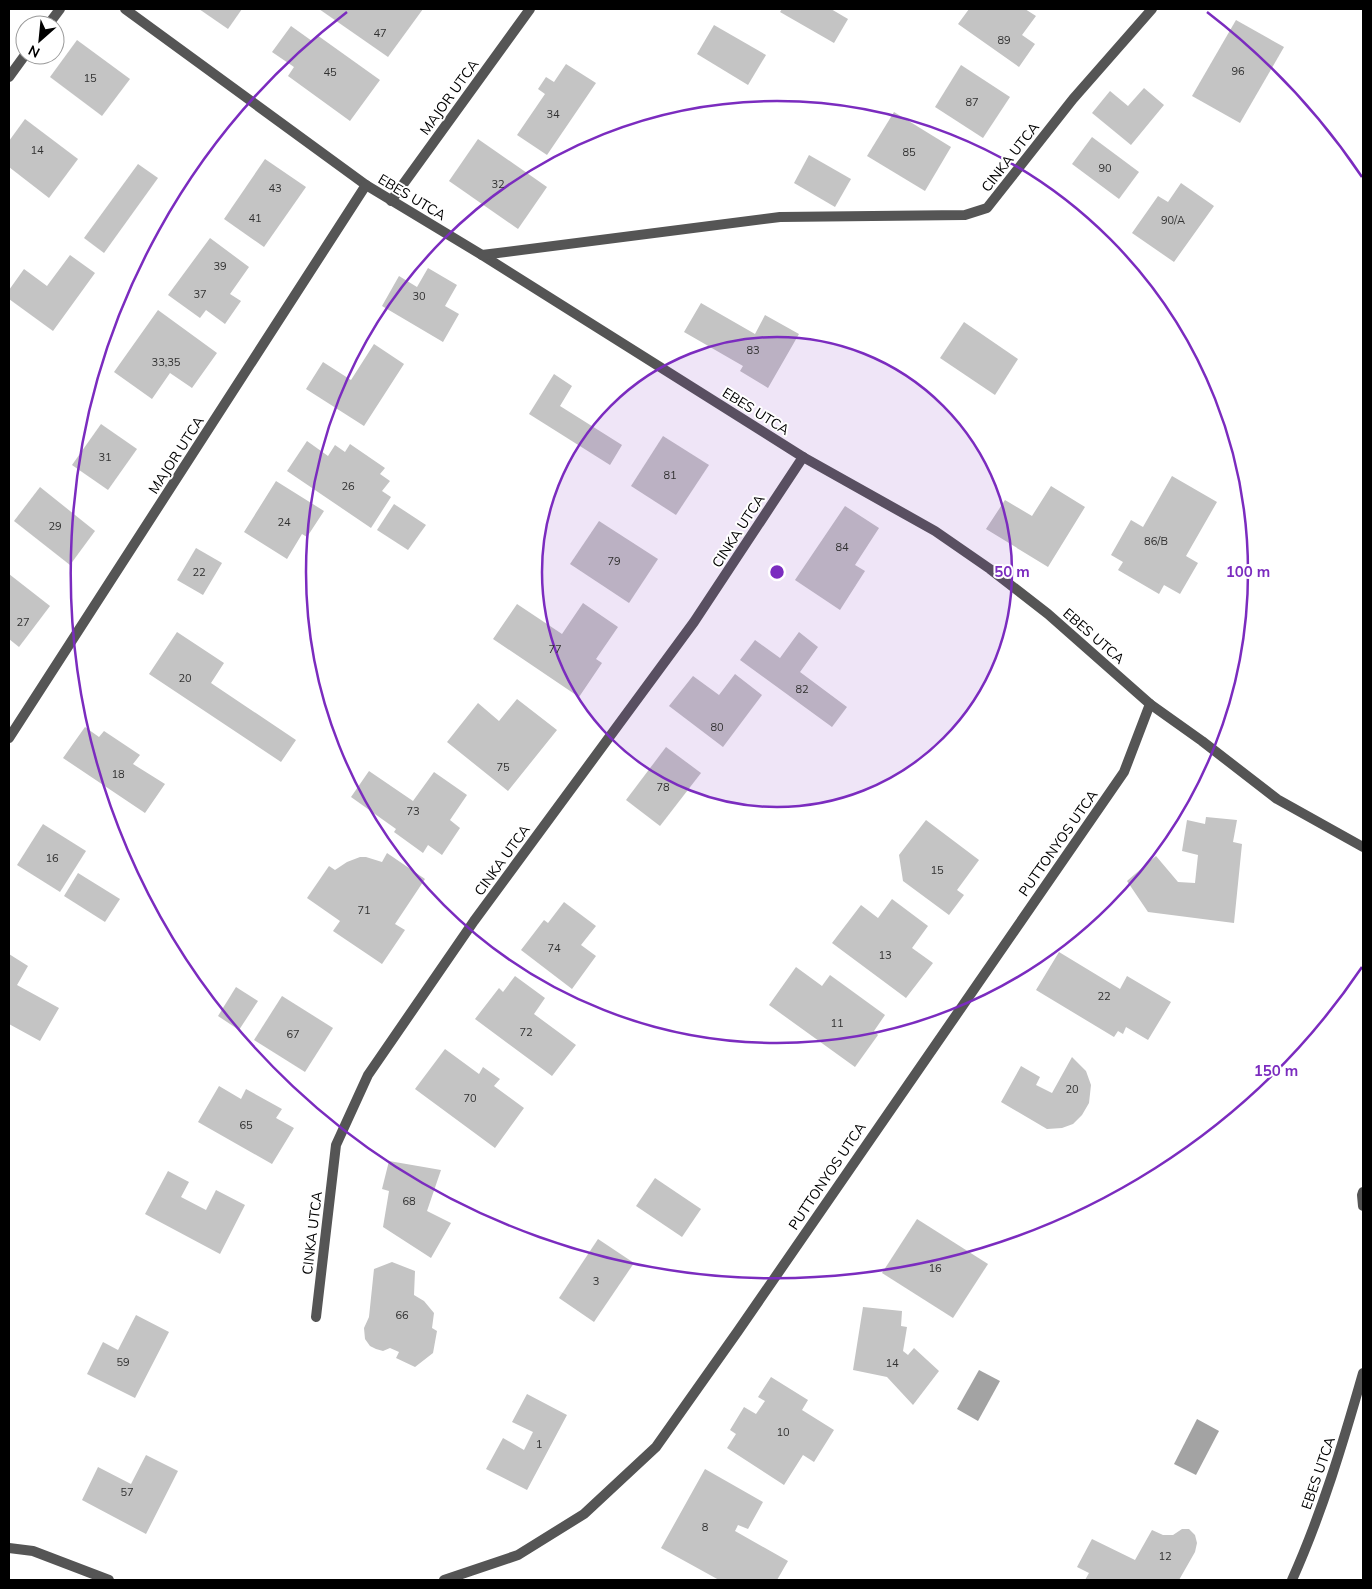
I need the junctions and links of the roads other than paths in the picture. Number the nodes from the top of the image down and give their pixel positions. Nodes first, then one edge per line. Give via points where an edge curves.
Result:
1 (125, 9) edge
2 (530, 9) edge
3 (1152, 9) edge
4 (18, 65) edge
5 (9, 77) edge
6 (366, 185) junction
7 (391, 201) junction
8 (482, 255) junction
9 (803, 457) junction
10 (1150, 704) junction
11 (9, 738) edge
12 (1363, 847) edge
13 (1363, 1192) edge
14 (1363, 1206) edge
15 (316, 1317) dead end
16 (1363, 1373) edge
17 (9, 1548) edge
18 (108, 1580) edge
19 (444, 1580) edge
20 (1292, 1580) edge

1 - 6 street, EBES UTCA
2 - 7 street, MAJOR UTCA
3 - 8 street, CINKA UTCA via 1073,99 987,208 965,215 780,217
4 - 5 street
6 - 7 street, EBES UTCA
6 - 11 street, MAJOR UTCA
7 - 8 street, EBES UTCA
8 - 9 street, EBES UTCA
9 - 10 street, EBES UTCA via 935,531 990,569 1048,614
9 - 15 street, CINKA UTCA via 694,622 474,921 368,1075 336,1146
10 - 12 street, EBES UTCA via 1277,799
10 - 19 street, PUTTONYOS UTCA via 1124,772 656,1446 584,1514 518,1555
13 - 14 street
16 - 20 street, EBES UTCA via 1341,1450 1309,1543
17 - 18 street via 33,1551

